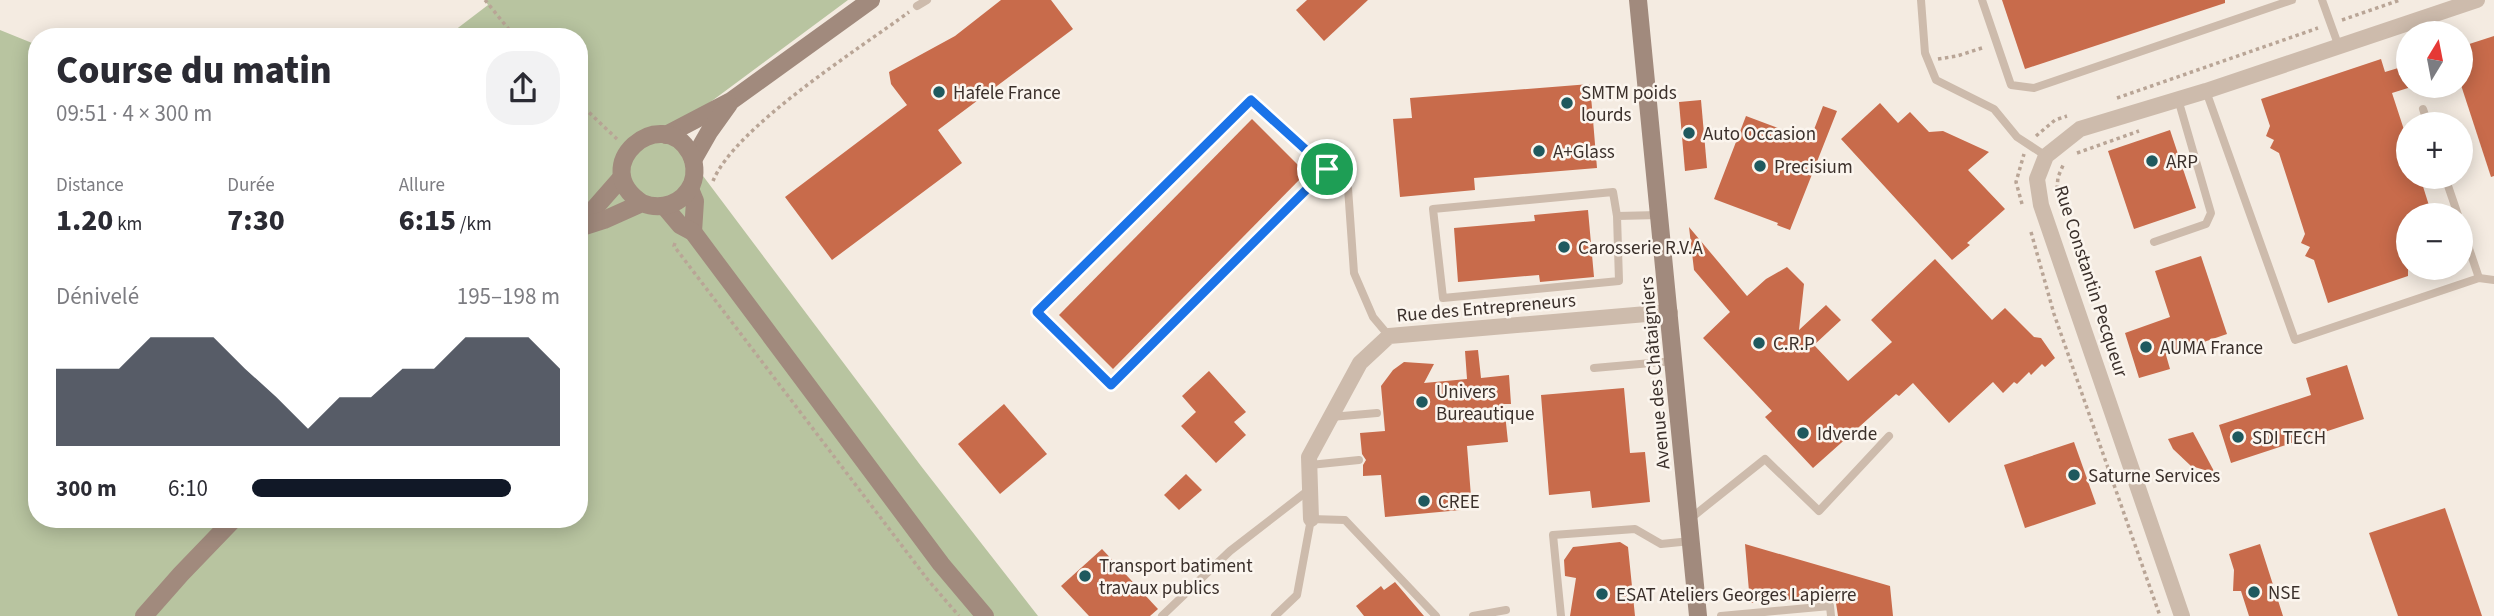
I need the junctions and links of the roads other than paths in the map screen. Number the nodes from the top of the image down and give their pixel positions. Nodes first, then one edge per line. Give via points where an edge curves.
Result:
1 (871, 0) edge
2 (927, 0) edge
3 (1638, 0) edge
4 (1920, 0) edge
5 (1982, 0) edge
6 (2292, 0) edge
7 (2322, 0) edge
8 (2477, 0) edge
9 (916, 6) road end
10 (2339, 47) junction
11 (2206, 91) junction
12 (2178, 99) junction
13 (732, 102) junction
14 (2423, 109) dead end
15 (2424, 112) edge
16 (666, 135) junction
17 (2046, 156) junction
18 (693, 160) junction
19 (1327, 169) junction
20 (622, 177) junction
21 (690, 189) junction
22 (642, 203) junction
23 (664, 206) junction
24 (1659, 215) junction
25 (1617, 216) junction
26 (588, 217) edge
27 (588, 224) edge
28 (686, 236) junction
29 (2154, 242) dead end
30 (2473, 260) edge
31 (2479, 278) junction
32 (2494, 280) edge
33 (1670, 312) junction
34 (1389, 336) junction
35 (1674, 361) junction
36 (1594, 368) dead end
37 (1377, 413) dead end
38 (1331, 416) junction
39 (1889, 436) dead end
40 (1359, 460) dead end
41 (1310, 465) junction
42 (1310, 489) junction
43 (1311, 519) junction
44 (1688, 520) junction
45 (225, 528) edge
46 (1690, 541) junction
47 (1506, 610) dead end
48 (144, 616) edge
49 (985, 616) edge
50 (1162, 616) edge
51 (1275, 616) edge
52 (1436, 616) edge
53 (1473, 616) edge
54 (1561, 616) edge
55 (1698, 616) edge
56 (1721, 616) edge
57 (1831, 616) edge
58 (2182, 616) edge

1 - 13 street
2 - 9 lane
3 - 24 street, Avenue des Châtaigniers
4 - 17 lane via 1925,53 1936,80 1994,109 2017,137
5 - 6 lane via 2011,85 2034,88
7 - 10 lane
8 - 10 street
10 - 11 street
11 - 12 street
11 - 31 lane via 2295,340
12 - 17 street via 2080,129
12 - 29 lane via 2211,213 2206,224
13 - 16 street
13 - 18 street
14 - 15 lane
16 - 18 street via 685,146
16 - 20 street via 645,137 628,150
17 - 58 street, Rue Constantin Pecqueur via 2037,179 2041,205
18 - 21 street
19 - 19 lane via 1251,100 1037,312 1111,385
19 - 34 lane via 1348,188 1354,273 1373,317
20 - 22 street via 629,192
20 - 26 street
21 - 23 street
21 - 28 street via 695,201
22 - 23 street
22 - 27 street
23 - 28 street
24 - 25 lane
24 - 33 street, Avenue des Châtaigniers
25 - 25 lane via 1613,192 1433,209 1443,298 1619,281
28 - 49 street
30 - 31 lane
31 - 32 lane
33 - 34 street, Rue des Entrepreneurs
33 - 35 street, Avenue des Châtaigniers
34 - 38 street, Rue des Entrepreneurs via 1360,363
35 - 36 lane
35 - 44 street, Avenue des Châtaigniers
37 - 38 lane
38 - 41 street, Rue des Entrepreneurs via 1309,457
39 - 44 lane via 1819,511 1765,459
40 - 41 lane
41 - 42 street, Rue des Entrepreneurs
42 - 43 street, Rue des Entrepreneurs
42 - 50 lane via 1230,551
43 - 51 lane via 1297,595
43 - 52 lane via 1345,520
44 - 46 street, Avenue des Châtaigniers
45 - 48 street
46 - 54 lane via 1661,544 1635,529 1553,535
46 - 55 street, Avenue des Châtaigniers
47 - 53 lane
56 - 57 lane via 1830,606

